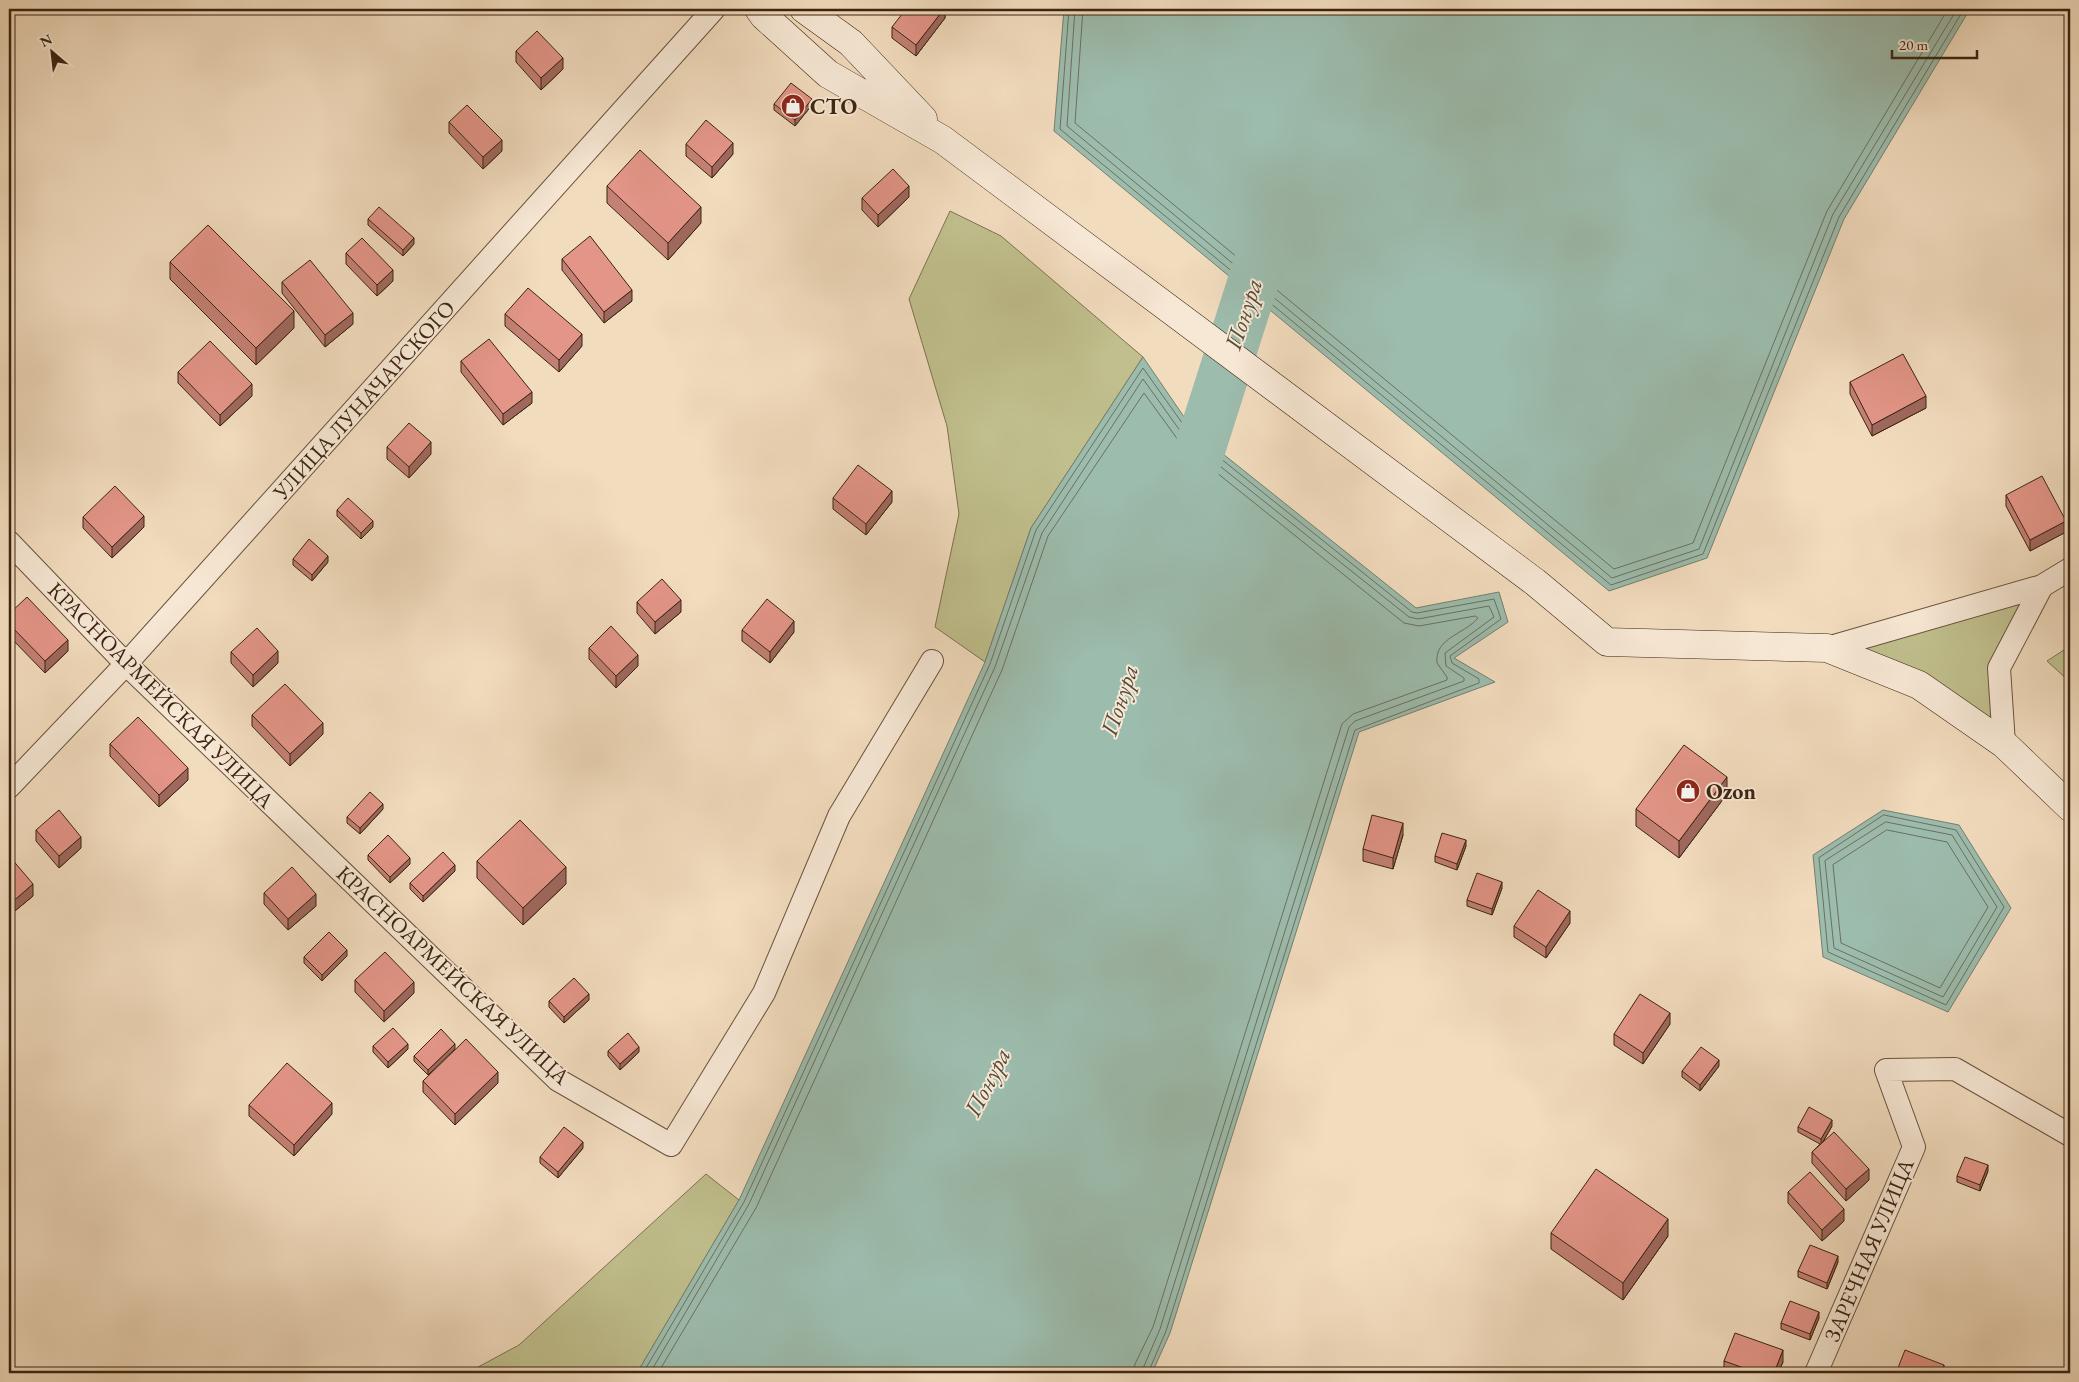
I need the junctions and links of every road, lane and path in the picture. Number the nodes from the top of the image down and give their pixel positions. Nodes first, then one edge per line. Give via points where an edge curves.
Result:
1 (714, 9) edge
2 (759, 9) edge
3 (804, 9) edge
4 (943, 140) junction
5 (9, 542) edge
6 (2070, 568) edge
7 (2042, 586) junction
8 (1827, 648) junction
9 (932, 661) dead end
10 (126, 664) junction
11 (2004, 744) junction
12 (9, 787) edge
13 (2070, 807) edge
14 (2070, 1135) edge
15 (1816, 1373) edge

1 - 10 street, УЛИЦА ЛУНАЧАРСКОГО
2 - 4 street via 828,74
3 - 4 street via 851,43
4 - 8 street via 1535,582 1606,642
5 - 10 street, КРАСНОАРМЕЙСКАЯ УЛИЦА
6 - 7 street
7 - 8 street
7 - 11 street via 1999,668
8 - 11 street via 1919,685
9 - 10 street, КРАСНОАРМЕЙСКАЯ УЛИЦА via 839,816 764,993 672,1146 558,1080
10 - 12 street, УЛИЦА ЛУНАЧАРСКОГО
11 - 13 street
14 - 15 street, ЗАРЕЧНАЯ УЛИЦА via 1955,1069 1886,1070 1914,1147

